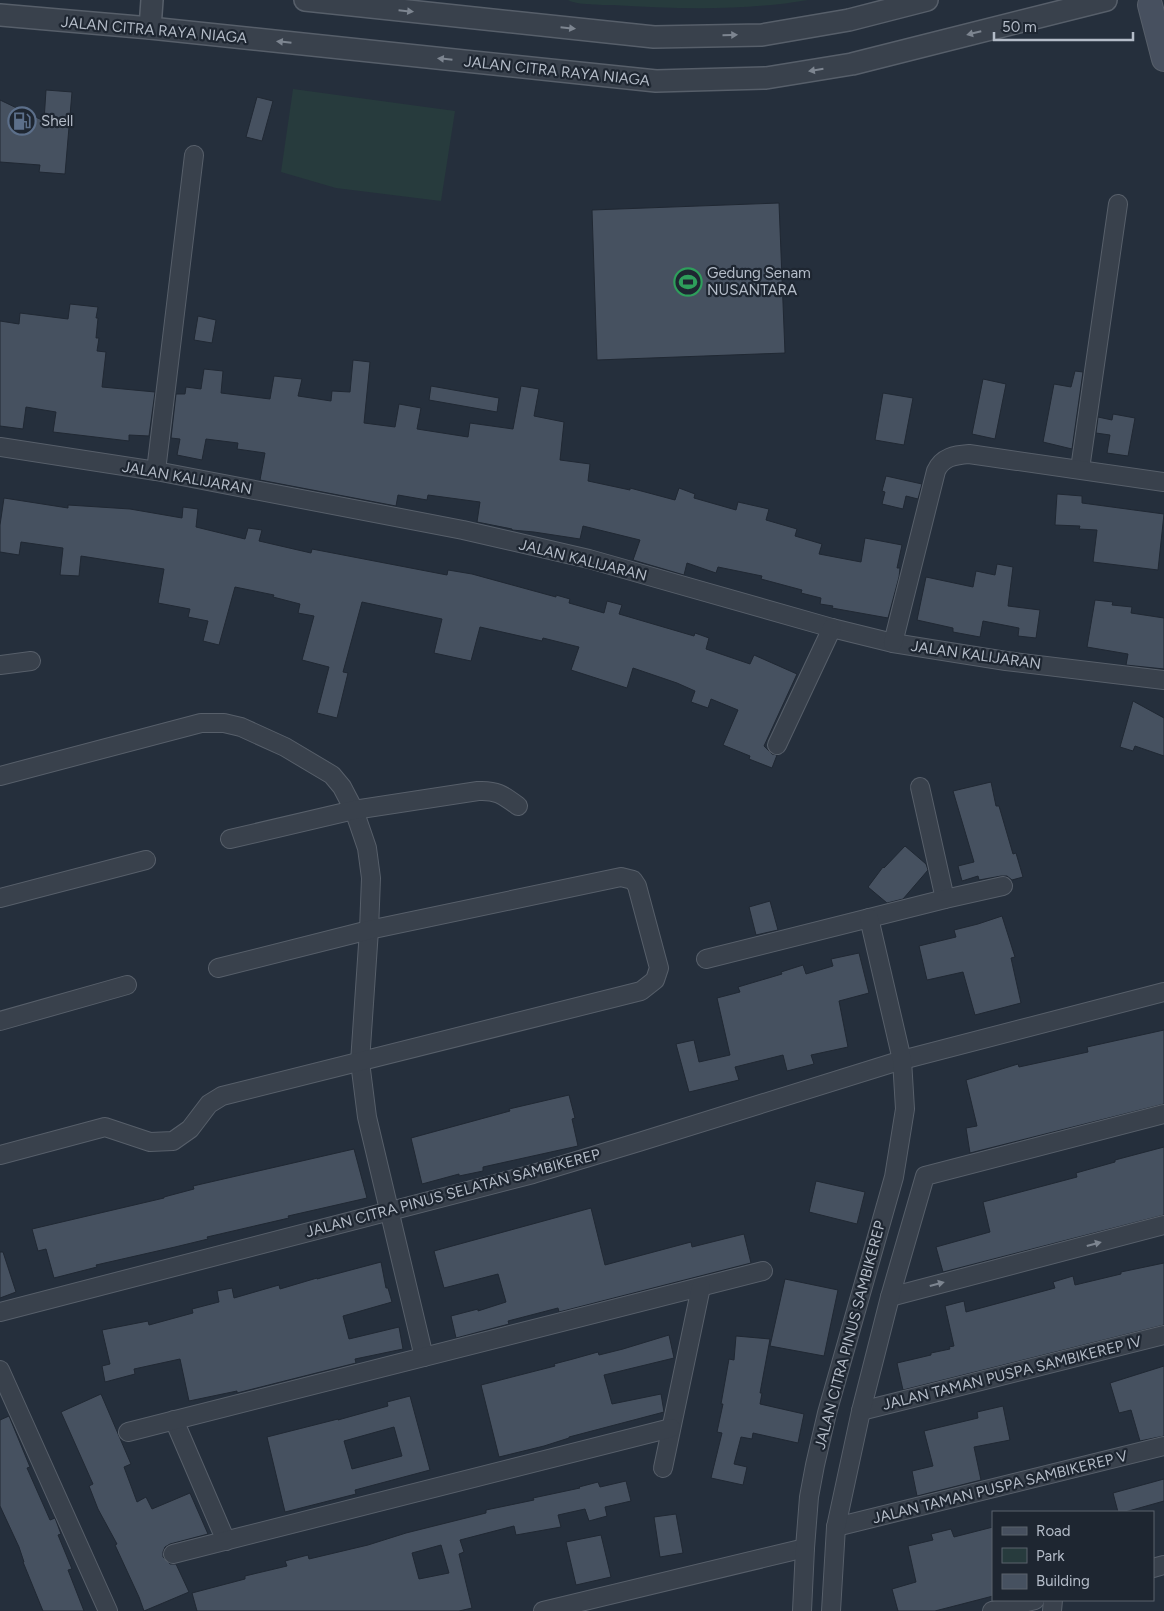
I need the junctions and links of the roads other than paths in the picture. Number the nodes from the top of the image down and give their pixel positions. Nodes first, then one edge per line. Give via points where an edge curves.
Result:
1 (152, 0) edge
2 (305, 0) edge
3 (927, 0) edge
4 (1106, 0) edge
5 (1153, 5) edge
6 (0, 15) edge
7 (150, 28) junction
8 (1164, 59) edge
9 (194, 155) dead end
10 (1118, 204) dead end
11 (0, 448) edge
12 (1080, 469) junction
13 (156, 471) junction
14 (1164, 482) edge
15 (832, 628) junction
16 (893, 643) junction
17 (31, 661) dead end
18 (0, 665) edge
19 (1164, 680) edge
20 (777, 745) dead end
21 (0, 776) edge
22 (920, 787) dead end
23 (518, 806) dead end
24 (354, 810) junction
25 (230, 840) dead end
26 (146, 860) dead end
27 (1003, 886) dead end
28 (0, 898) edge
29 (945, 899) junction
30 (869, 918) junction
31 (369, 930) junction
32 (706, 959) dead end
33 (218, 968) dead end
34 (127, 985) dead end
35 (1164, 992) edge
36 (0, 1021) edge
37 (902, 1060) junction
38 (360, 1062) junction
39 (1164, 1114) edge
40 (0, 1155) edge
41 (389, 1211) junction
42 (1164, 1226) edge
43 (763, 1271) dead end
44 (701, 1287) junction
45 (890, 1296) junction
46 (0, 1312) edge
47 (1164, 1335) edge
48 (424, 1357) junction
49 (0, 1370) edge
50 (861, 1411) junction
51 (174, 1420) junction
52 (671, 1428) junction
53 (128, 1432) dead end
54 (1164, 1446) edge
55 (663, 1468) dead end
56 (836, 1527) junction
57 (226, 1541) junction
58 (804, 1548) junction
59 (173, 1554) dead end
60 (1031, 1601) edge
61 (108, 1611) edge
62 (543, 1611) edge
63 (802, 1611) edge
64 (831, 1611) edge
65 (992, 1611) edge

1 - 7 street
2 -> 3 street via 654,37 762,35 849,20
4 -> 7 street, JALAN CITRA RAYA NIAGA via 852,64 766,78 656,81
5 - 8 main road
6 - 7 street, JALAN CITRA RAYA NIAGA
9 - 13 street
10 - 12 street
11 - 13 street, JALAN KALIJARAN
12 - 14 street
12 - 16 street via 969,454 954,456 939,464
13 - 15 street, JALAN KALIJARAN via 463,530 580,557
15 - 16 street, JALAN KALIJARAN
15 - 20 street
16 - 19 street, JALAN KALIJARAN via 1006,661
17 - 18 street
21 - 24 street via 201,723 224,723 241,727 285,747 332,775 342,786
22 - 29 street
23 - 24 street via 502,794 485,791
24 - 25 street
24 - 31 street via 366,848 370,878
26 - 28 street
27 - 29 street
29 - 30 street
30 - 32 street
30 - 37 street, JALAN CITRA PINUS SAMBIKEREP
31 - 33 street
31 - 38 street
31 - 38 street via 603,880 627,878 633,880 640,894 659,968 655,980 641,991
34 - 36 street
35 - 37 street, JALAN CITRA PINUS SELATAN SAMBIKEREP
37 - 41 street, JALAN CITRA PINUS SELATAN SAMBIKEREP via 595,1156
37 - 58 street, JALAN CITRA PINUS SAMBIKEREP via 904,1109 894,1177 827,1413 809,1496
38 - 40 street via 222,1096 209,1104 190,1128 173,1141 150,1142 105,1128
38 - 41 street via 367,1117
39 - 45 street via 925,1176
41 - 46 street, JALAN CITRA PINUS SELATAN SAMBIKEREP
41 - 48 street
45 -> 42 street
43 - 44 street
44 - 48 street
44 - 52 street
45 - 50 street
47 - 50 street, JALAN TAMAN PUSPA SAMBIKEREP IV
48 - 51 street
49 - 61 street
50 - 56 street
51 - 53 street
51 - 57 street
52 - 55 street
52 - 57 street
54 - 56 street, JALAN TAMAN PUSPA SAMBIKEREP V
56 - 64 street
57 - 59 street
58 - 62 street
58 - 63 street, JALAN CITRA PINUS SAMBIKEREP
60 - 65 street

